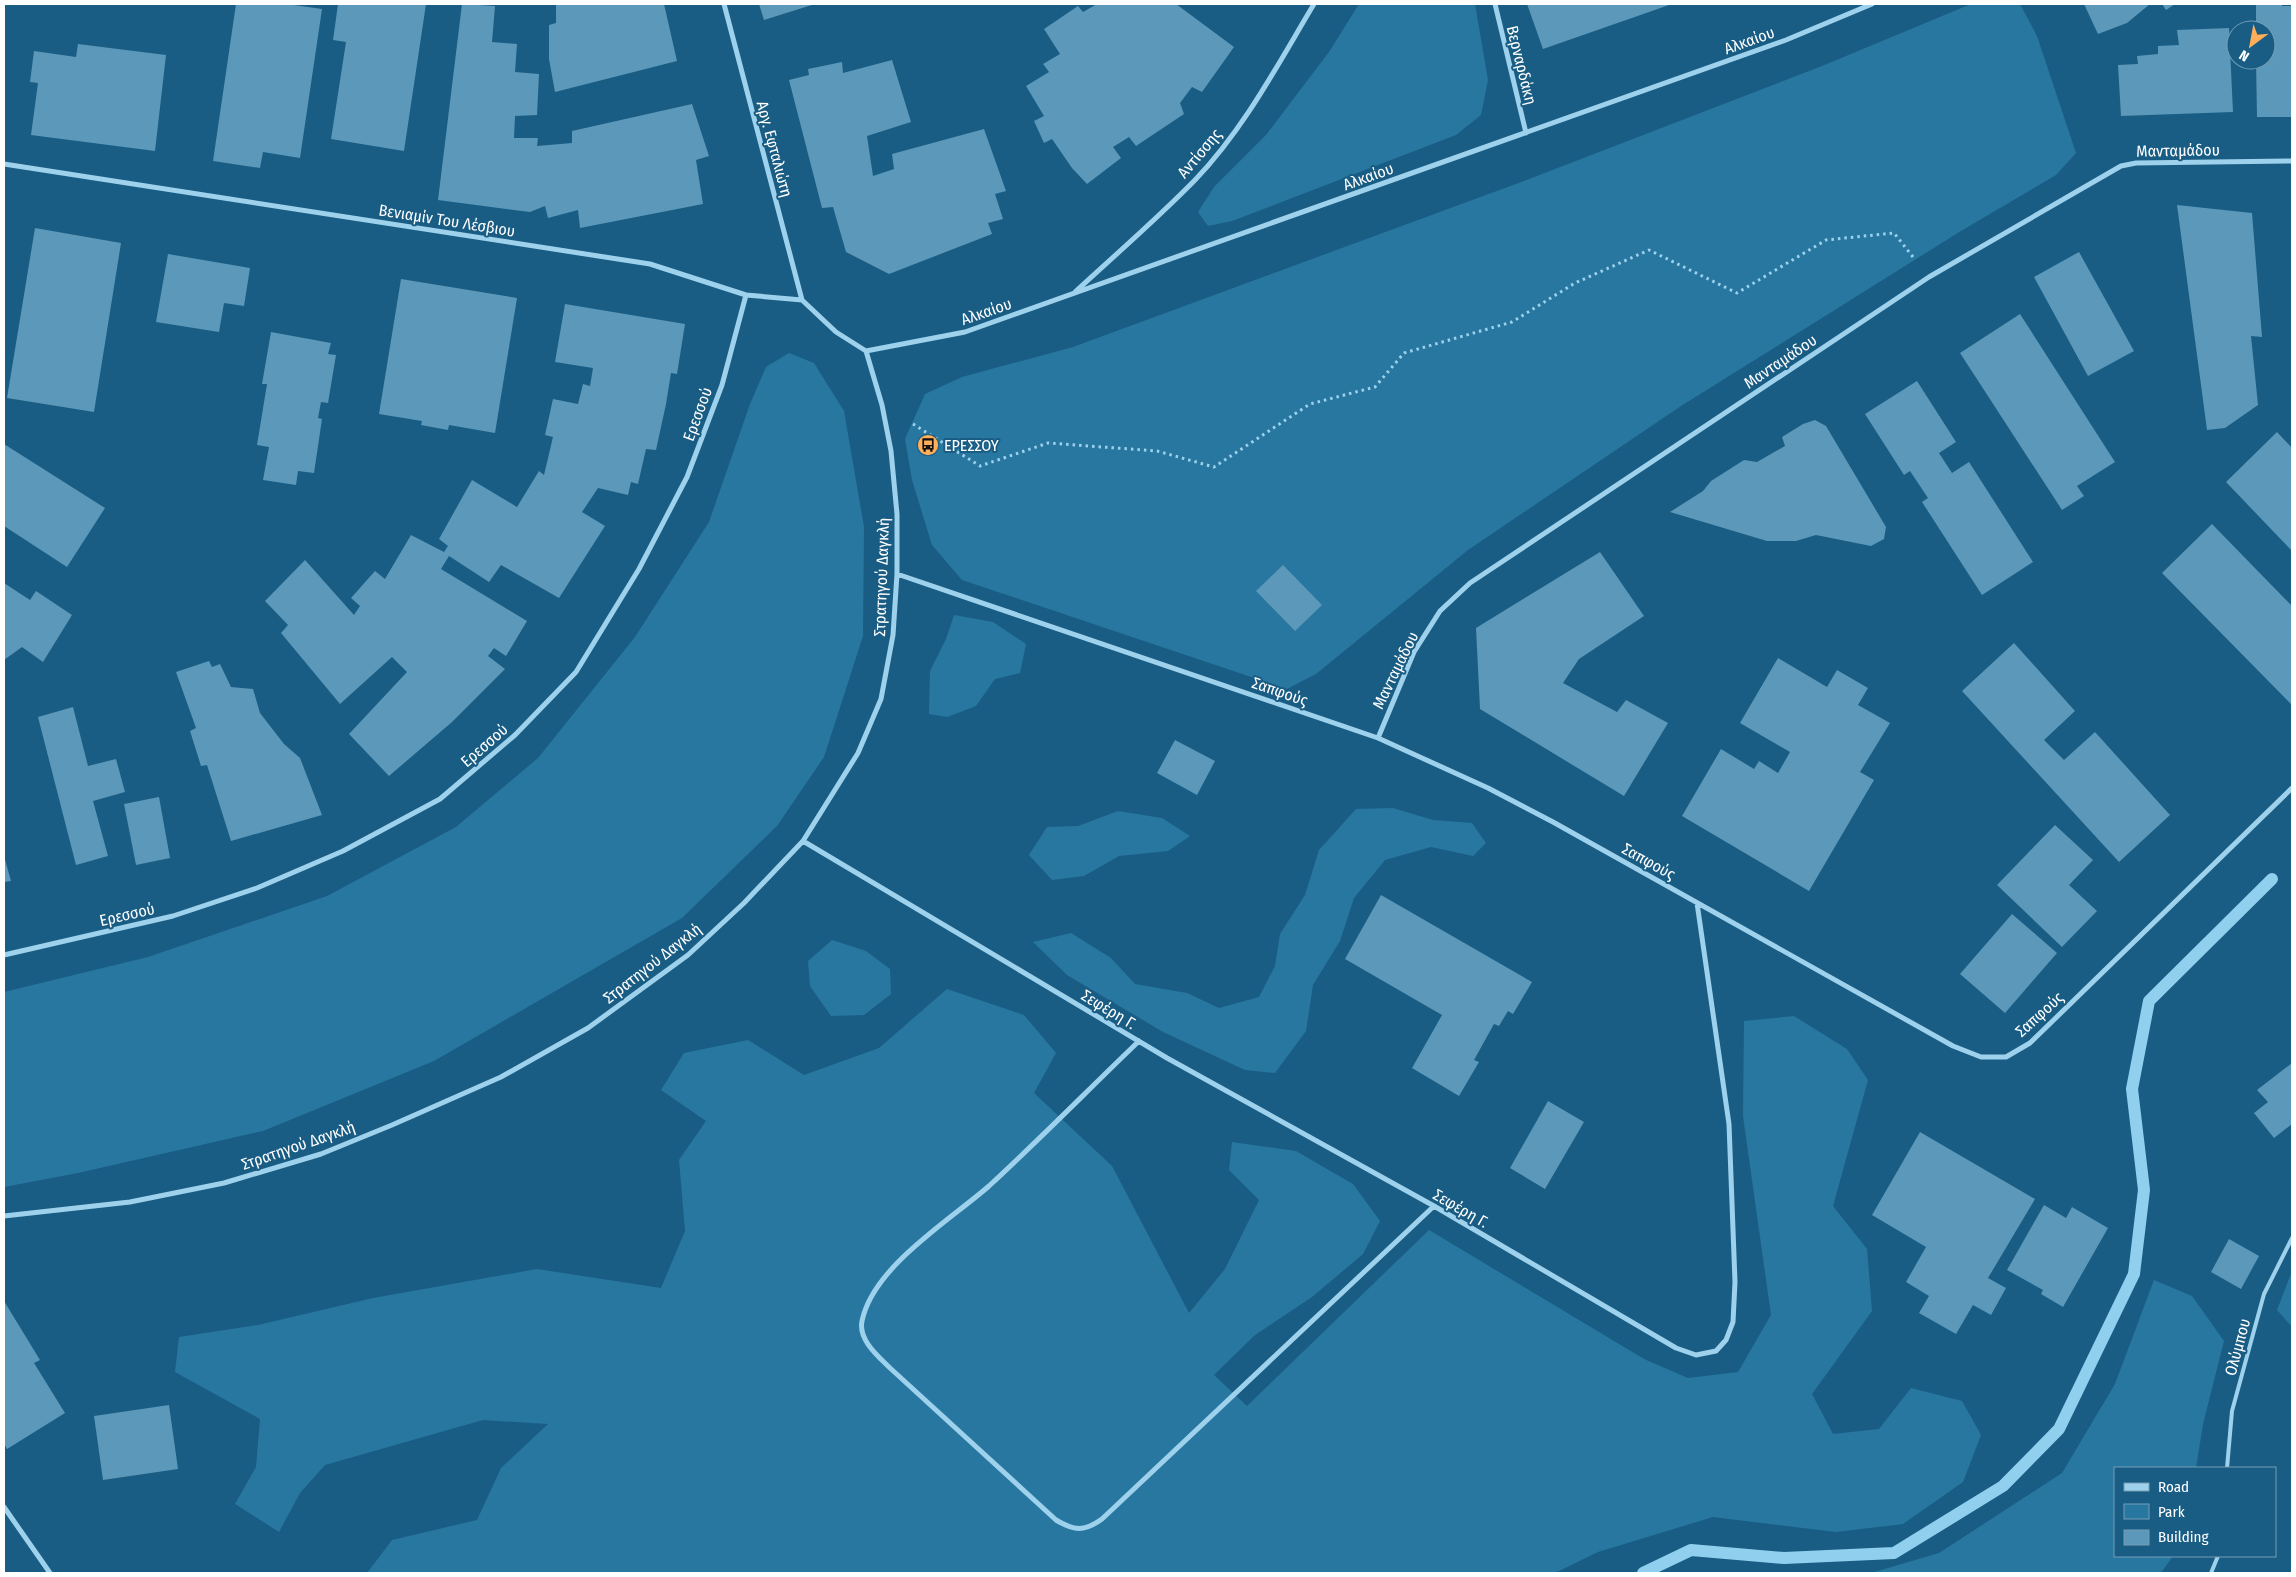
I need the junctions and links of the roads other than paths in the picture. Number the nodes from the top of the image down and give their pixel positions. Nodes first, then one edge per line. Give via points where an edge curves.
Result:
1 (724, 4) edge
2 (1314, 4) edge
3 (1495, 4) edge
4 (1872, 4) edge
5 (1526, 133) junction
6 (2292, 161) edge
7 (4, 164) edge
8 (1073, 294) junction
9 (746, 295) junction
10 (802, 300) junction
11 (866, 351) junction
12 (897, 574) junction
13 (1378, 738) junction
14 (2292, 788) edge
15 (804, 841) junction
16 (1697, 903) junction
17 (4, 955) edge
18 (1138, 1041) junction
19 (1434, 1206) junction
20 (4, 1216) edge
21 (2292, 1238) edge
22 (2227, 1467) edge
23 (4, 1507) edge
24 (2218, 1557) edge
25 (50, 1573) edge
26 (2211, 1573) edge

1 - 10 street, Αργ. Εφταλιώτη
2 - 8 street, Αντίσσης via 1235,130 1195,179
3 - 5 street, Βερναρδάκη
4 - 5 street, Αλκαίου via 1786,40
5 - 8 street, Αλκαίου
6 - 13 street, Μανταμάδου via 2136,163 2121,166 1929,277 1470,583 1440,611 1414,652
7 - 9 street, Βενιαμίν Του Λέσβιου via 650,264
8 - 11 street, Αλκαίου via 965,332
9 - 10 street, Βενιαμίν Του Λέσβιου
9 - 17 street, Ερεσσού via 722,385 687,477 639,569 576,672 515,735 440,799 343,852 256,888 173,916
10 - 11 street via 836,332
11 - 12 street, Στρατηγού Δαγκλή via 891,451 897,514
12 - 13 street, Σαπφούς
12 - 15 street, Στρατηγού Δαγκλή via 893,635 881,699 858,753
13 - 16 street, Σαπφούς via 1488,788
14 - 16 street, Σαπφούς via 2030,1043 2006,1057 1981,1057 1953,1046
15 - 18 street, Σεφέρη Γ.
15 - 20 street, Στρατηγού Δαγκλή via 688,955 588,1028 501,1077 322,1154 224,1183 130,1202
16 - 19 street, Σεφέρη Γ. via 1729,1124 1735,1282 1733,1322 1726,1340 1716,1350 1696,1355 1676,1348
18 - 19 street, Σεφέρη Γ.
18 - 19 street via 988,1186 912,1248 867,1302 861,1324 869,1346 890,1368 1067,1527 1092,1527 1102,1519
21 - 22 lane, Ολύμπου via 2264,1294 2232,1411
23 - 25 street
24 - 26 lane

